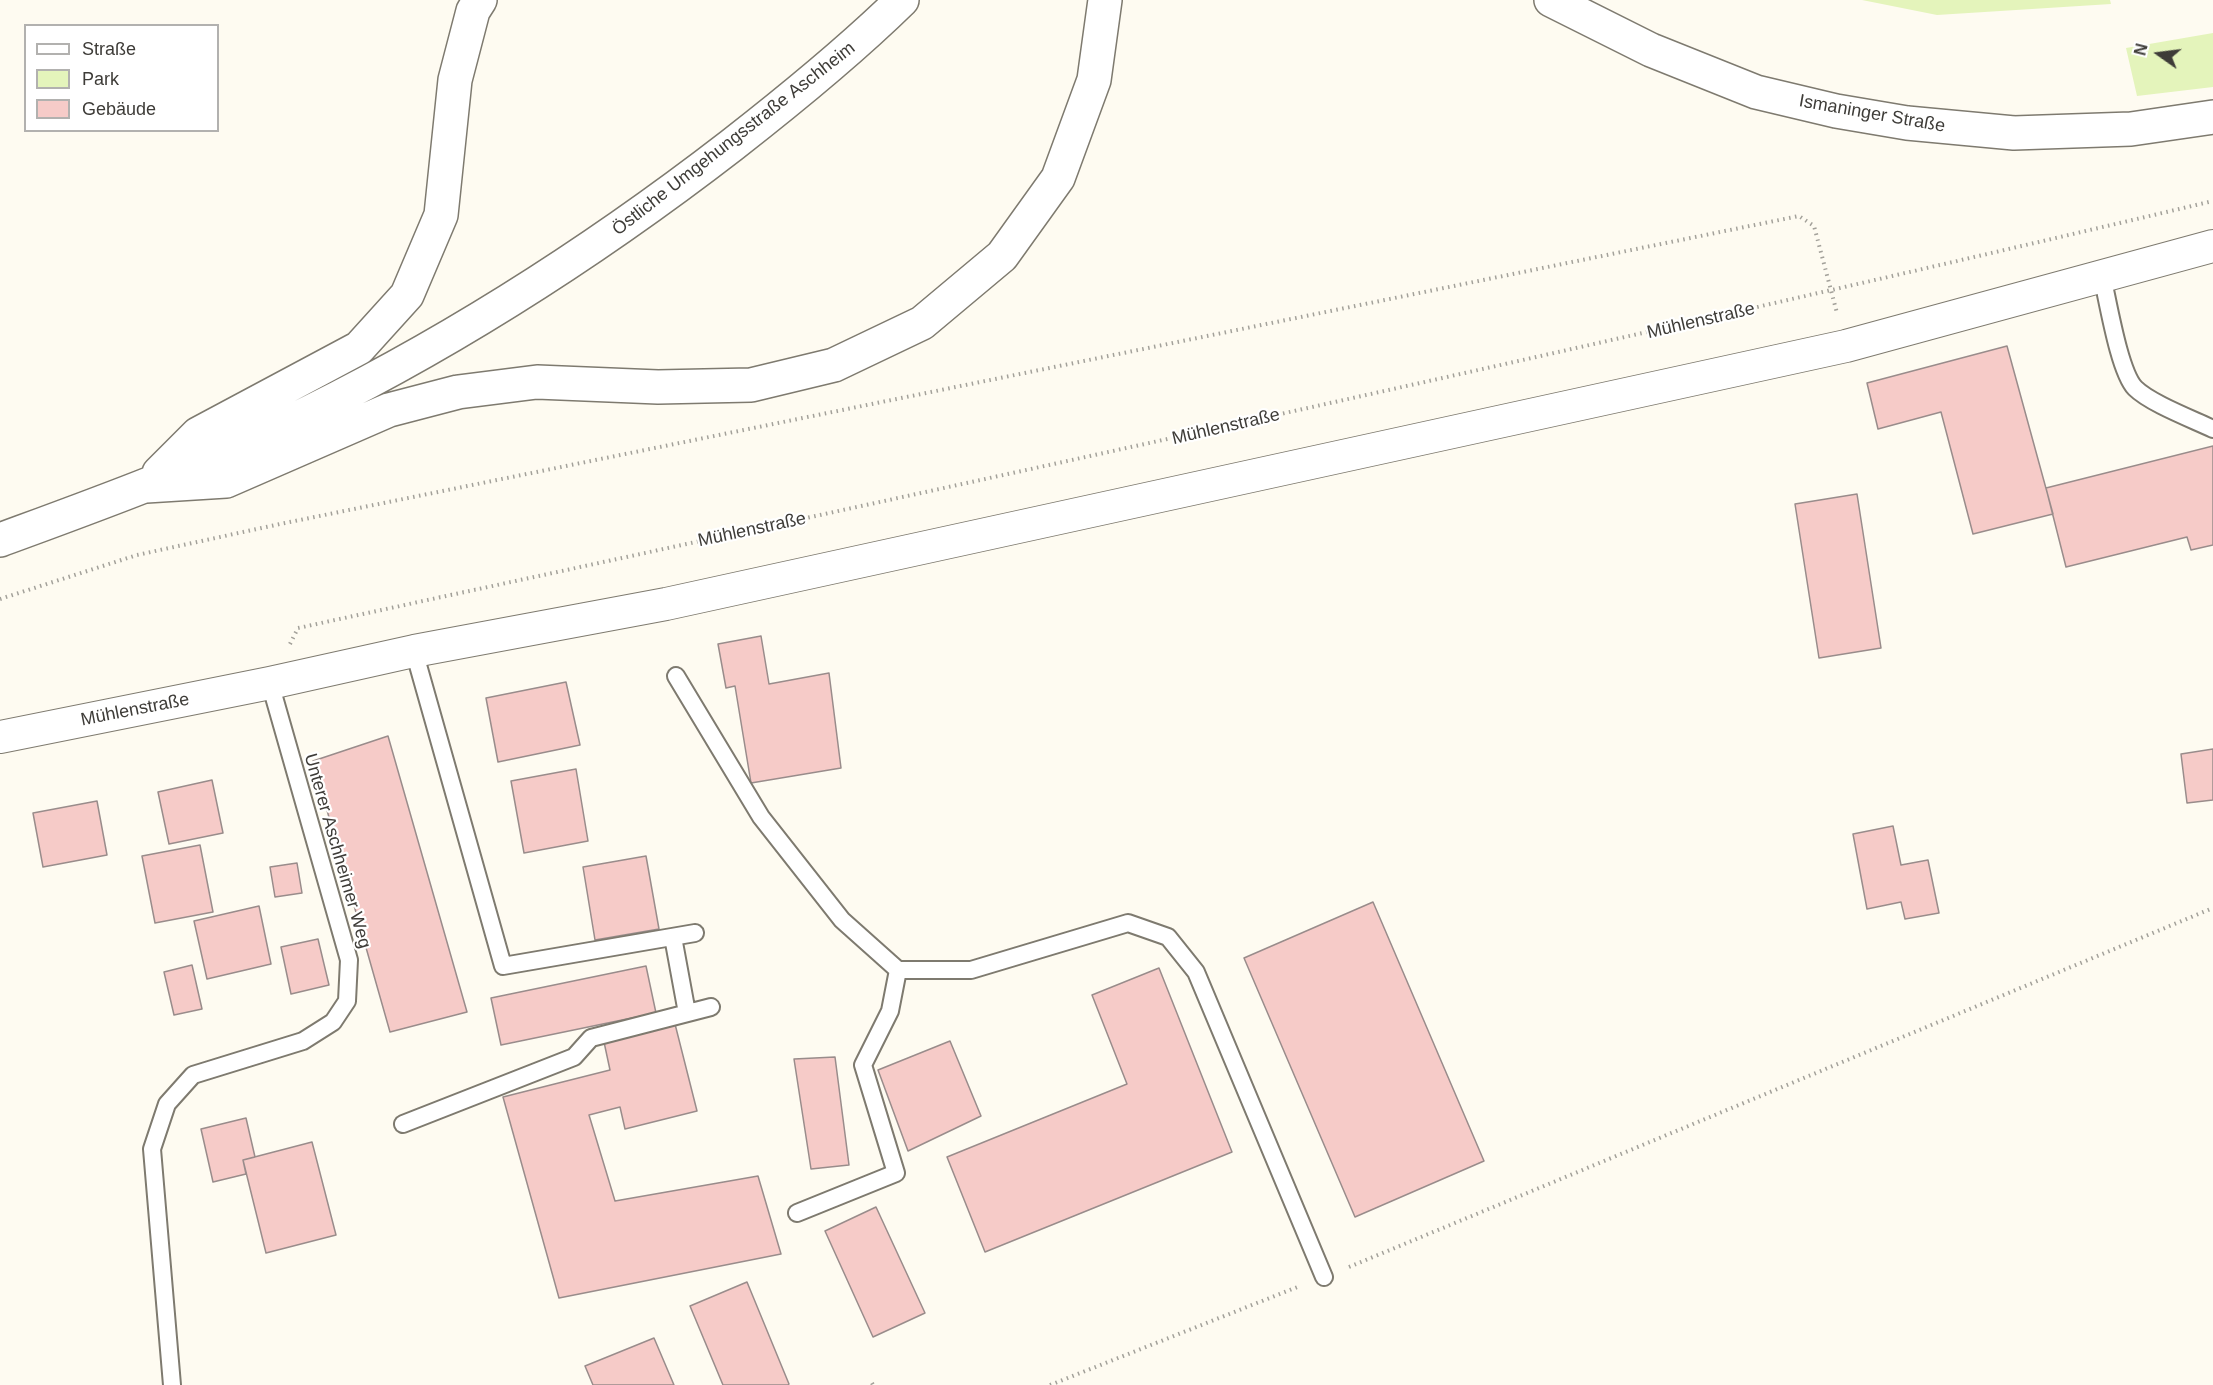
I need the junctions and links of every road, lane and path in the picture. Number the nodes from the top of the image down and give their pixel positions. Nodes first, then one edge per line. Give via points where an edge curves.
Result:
1 (480, 0) edge
2 (902, 0) edge
3 (1105, 0) edge
4 (1551, 0) edge
5 (2213, 117) edge
6 (2213, 201) edge
7 (2213, 246) edge
8 (2102, 276) junction
9 (1832, 292) junction
10 (1846, 346) junction
11 (2213, 429) edge
12 (146, 486) junction
13 (0, 540) edge
14 (0, 599) edge
15 (414, 651) junction
16 (676, 676) dead end
17 (270, 683) junction
18 (0, 737) edge
19 (2213, 909) edge
20 (695, 933) dead end
21 (673, 937) junction
22 (898, 970) junction
23 (711, 1007) dead end
24 (687, 1013) junction
25 (403, 1124) dead end
26 (797, 1214) dead end
27 (1324, 1277) junction
28 (172, 1385) edge
29 (1050, 1385) edge

1 - 12 main road via 473,10 455,80 441,214 407,295 359,348 198,434
2 - 12 main road, Östliche Umgehungsstraße Aschheim via 863,38 654,206 546,279 415,358 280,427
3 - 12 main road via 1094,80 1058,178 1002,256 922,323 834,365 751,385 658,387 537,382 458,392 389,410 226,481
4 - 5 main road, Ismaninger Straße via 1651,50 1756,92 1856,114 2014,133 2131,129
6 - 9 path, Mühlenstraße
7 - 8 street, Mühlenstraße
8 - 10 street, Mühlenstraße
8 - 11 lane via 2124,369 2133,387
9 - 10 path
9 - 14 path via 1814,226 1799,216 280,524 137,555
9 - 17 path, Mühlenstraße via 298,628
10 - 15 street, Mühlenstraße via 666,604
12 - 13 main road
15 - 17 street, Mühlenstraße
15 - 21 lane via 502,966
16 - 22 lane via 761,817 842,920
17 - 18 street, Mühlenstraße
17 - 28 lane, Unterer Aschheimer Weg via 349,960 347,1000 333,1022 303,1041 193,1075 167,1104 152,1149
19 - 27 path
20 - 21 lane
21 - 24 lane
22 - 26 lane via 890,1011 863,1065 896,1173
22 - 27 lane via 971,970 1128,923 1168,937 1196,972
23 - 24 lane
24 - 25 lane via 591,1038 574,1057
27 - 29 path

